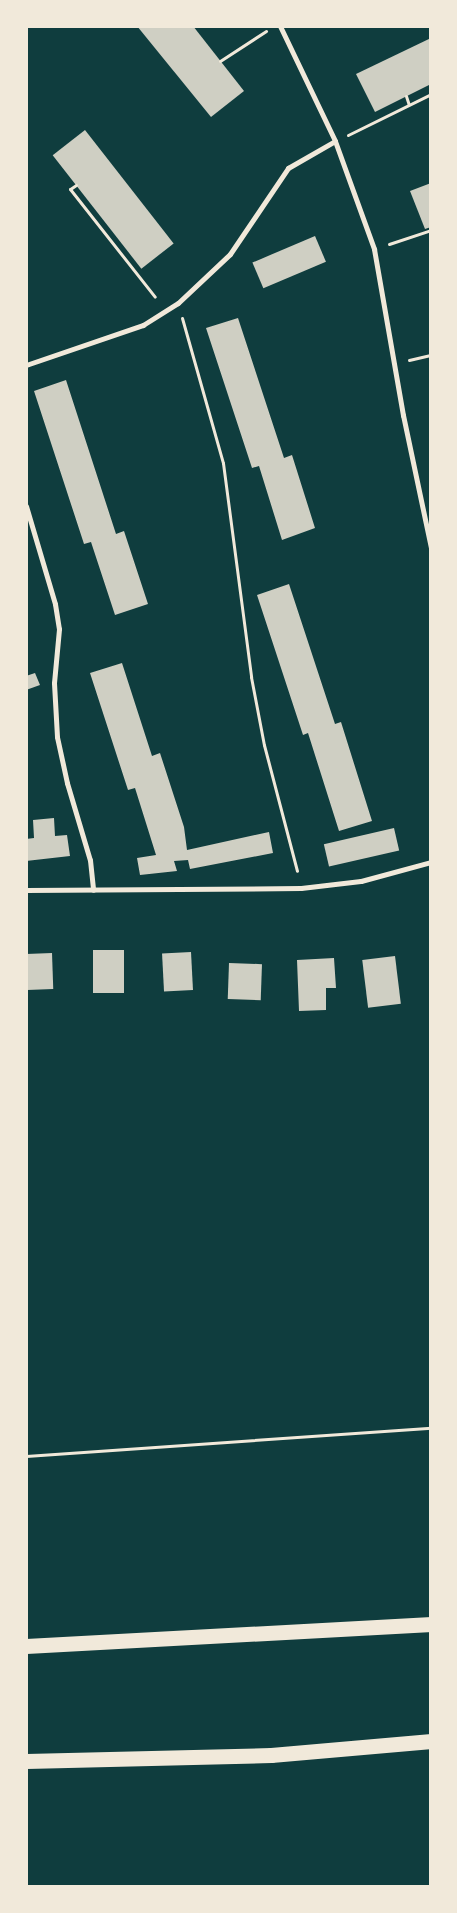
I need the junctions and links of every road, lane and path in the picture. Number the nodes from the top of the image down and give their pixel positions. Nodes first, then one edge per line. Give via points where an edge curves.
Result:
1 (274, 26) edge
2 (280, 26) edge
3 (220, 61) dead end
4 (431, 94) edge
5 (406, 96) dead end
6 (409, 105) junction
7 (335, 141) junction
8 (76, 185) dead end
9 (431, 230) edge
10 (121, 243) dead end
11 (116, 247) junction
12 (374, 249) junction
13 (178, 303) junction
14 (165, 310) junction
15 (431, 355) edge
16 (394, 363) junction
17 (26, 365) edge
18 (26, 506) edge
19 (431, 548) edge
20 (431, 862) edge
21 (301, 888) junction
22 (26, 890) edge
23 (93, 890) junction
24 (431, 1428) edge
25 (26, 1456) edge
26 (431, 1624) edge
27 (26, 1646) edge
28 (431, 1741) edge
29 (26, 1761) edge

1 - 3 path
2 - 7 street
4 - 6 path
5 - 6 path
6 - 7 path
7 - 12 street
7 - 13 street via 288,168 230,254
8 - 11 path via 70,189
9 - 12 path
10 - 11 path
11 - 14 path
12 - 16 street
13 - 14 street
13 - 21 path via 223,463 237,587 253,686 264,745
14 - 17 street via 143,325
15 - 16 path
16 - 19 street
18 - 23 street via 55,604 59,630 54,683 57,737 90,860
20 - 21 street via 361,881
21 - 23 street
22 - 23 street
24 - 25 path
26 - 27 highway
28 - 29 highway via 271,1755

